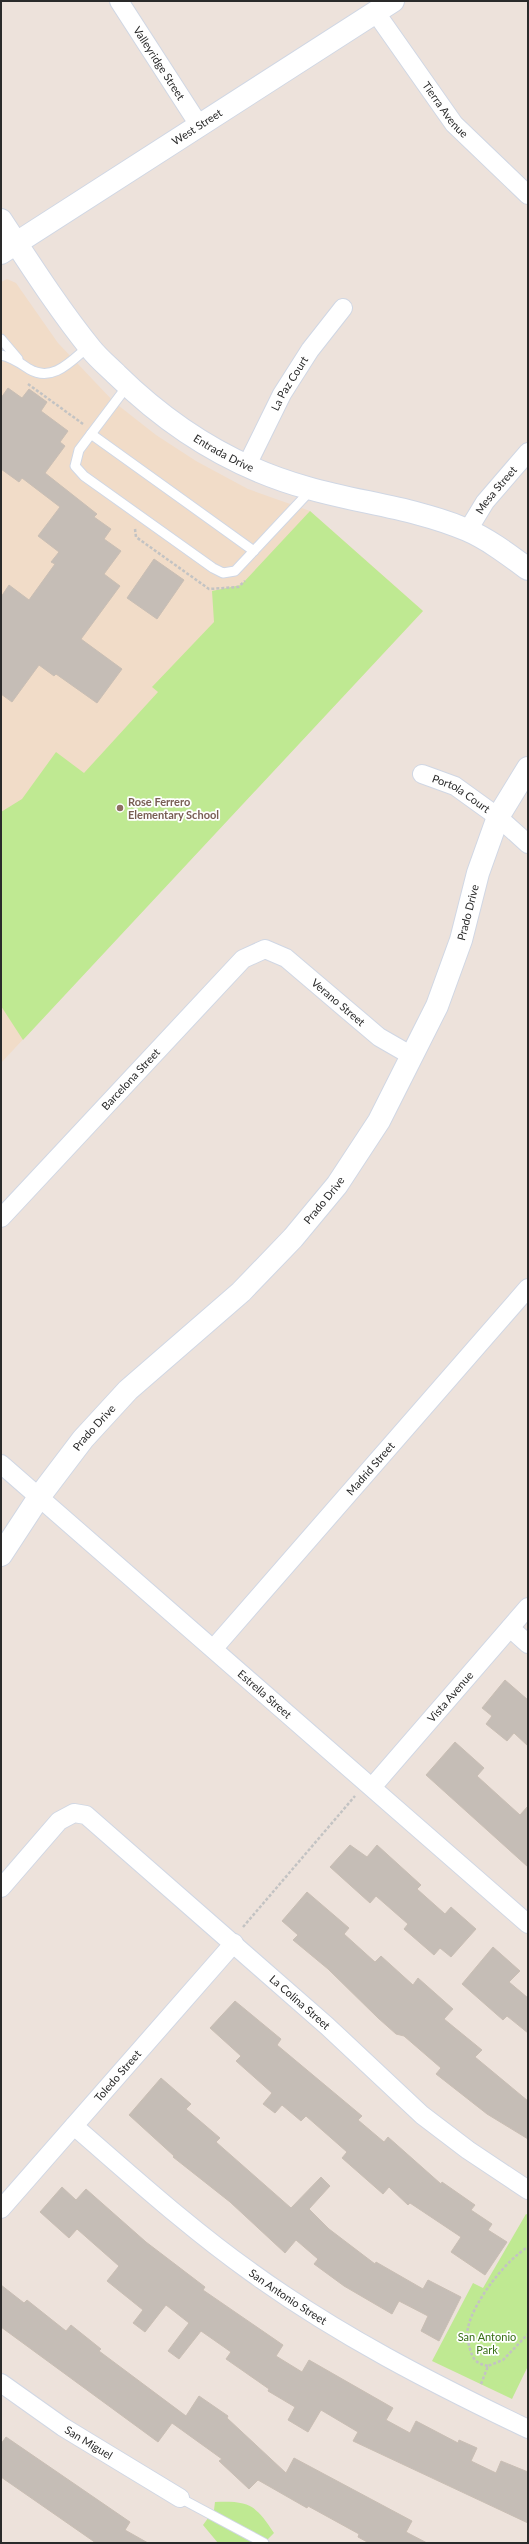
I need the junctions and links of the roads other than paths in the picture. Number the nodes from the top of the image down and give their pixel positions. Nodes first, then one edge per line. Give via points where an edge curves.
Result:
1 (120, 1) edge
2 (384, 7) edge
3 (199, 125) junction
4 (528, 195) edge
5 (1, 220) edge
6 (9, 248) edge
7 (343, 308) dead end
8 (1, 339) edge
9 (89, 346) junction
10 (1, 354) edge
11 (23, 365) junction
12 (128, 385) junction
13 (91, 434) junction
14 (528, 452) edge
15 (247, 466) junction
16 (312, 489) junction
17 (468, 530) junction
18 (254, 551) junction
19 (528, 568) edge
20 (528, 768) edge
21 (422, 774) dead end
22 (498, 817) junction
23 (528, 844) edge
24 (265, 949) joint
25 (412, 1056) junction
26 (1, 1218) edge
27 (528, 1288) edge
28 (1, 1464) edge
29 (39, 1498) junction
30 (1, 1555) edge
31 (528, 1607) edge
32 (510, 1628) junction
33 (528, 1644) edge
34 (214, 1648) junction
35 (373, 1786) junction
36 (1, 1888) edge
37 (528, 1924) edge
38 (234, 1943) junction
39 (74, 2126) junction
40 (528, 2190) edge
41 (1, 2209) edge
42 (1, 2383) edge
43 (528, 2429) edge
44 (180, 2498) joint
45 (264, 2543) edge

1 - 3 street, Valleyridge Street
2 - 3 street, West Street
2 - 4 street, Tierra Avenue via 454,124
3 - 6 street, West Street
5 - 6 street, Entrada Drive
6 - 9 street, Entrada Drive
7 - 15 street, La Paz Court via 310,350 282,394
8 - 11 lane
9 - 11 lane via 66,366 50,374 41,374
9 - 12 street, Entrada Drive
10 - 11 lane
12 - 13 lane
12 - 15 street, Entrada Drive via 170,421 212,448
13 - 18 lane
13 - 18 lane via 79,450 75,462 77,470 90,480 218,571 235,571
14 - 17 street, Mesa Street via 485,502
15 - 16 street, Entrada Drive
16 - 17 street, Entrada Drive via 426,516
16 - 18 lane
17 - 19 street, Entrada Drive
20 - 22 street, Prado Drive
21 - 22 street, Portola Court via 455,786
22 - 23 street, Portola Court
22 - 25 street, Prado Drive via 478,873 458,948 437,1006
24 - 25 street, Verano Street via 286,958 379,1037
24 - 26 street, Barcelona Street via 243,959
25 - 29 street, Prado Drive via 379,1121 337,1185 293,1238 241,1292 128,1390 83,1439
27 - 34 street, Madrid Street
28 - 29 street, Estrella Street
29 - 30 street, Prado Drive
29 - 34 street, Estrella Street
31 - 32 street, Vista Avenue
32 - 33 street
32 - 35 street, Vista Avenue
34 - 35 street, Estrella Street
35 - 37 street, Estrella Street
36 - 38 street, La Colina Street via 59,1821 81,1812 92,1818
38 - 39 street, Toledo Street
38 - 40 street, La Colina Street via 422,2115
39 - 41 street, Toledo Street
39 - 43 street, San Antonio Street via 194,2229 279,2292 414,2373
42 - 44 street, San Miguel via 63,2427
44 - 45 lane

